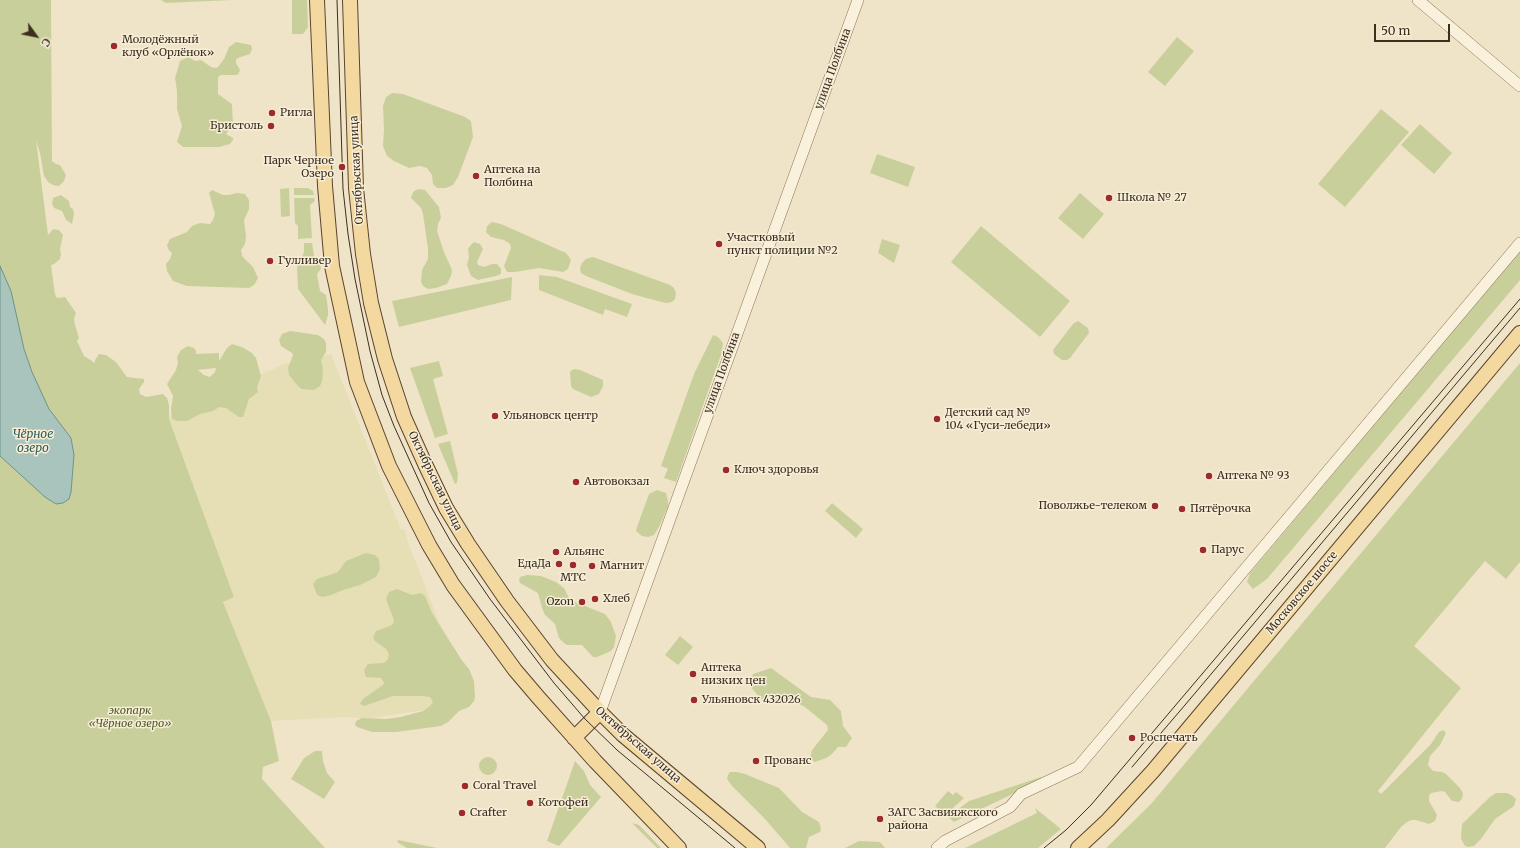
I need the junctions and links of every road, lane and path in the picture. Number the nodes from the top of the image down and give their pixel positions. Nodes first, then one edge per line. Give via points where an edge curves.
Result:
1 (317, 0) edge
2 (350, 0) edge
3 (858, 0) edge
4 (1418, 0) edge
5 (1520, 86) edge
6 (1520, 243) edge
7 (1520, 333) edge
8 (600, 712) junction
9 (574, 738) junction
10 (679, 848) edge
11 (758, 848) edge
12 (937, 848) edge
13 (1078, 848) edge

1 - 9 main road via 325,186 332,266 357,382 374,431 429,545 453,585 515,670
2 - 8 main road, Октябрьская улица via 356,188 363,254 385,359 404,416 446,508 468,544 548,655
3 - 8 street, улица Полбина
4 - 5 street
6 - 12 street via 1078,767 1021,794 1010,807 945,841
7 - 13 main road, Московское шоссе via 1149,775
8 - 9 main road, улица Полбина
8 - 11 main road, Октябрьская улица via 623,735
9 - 10 main road

